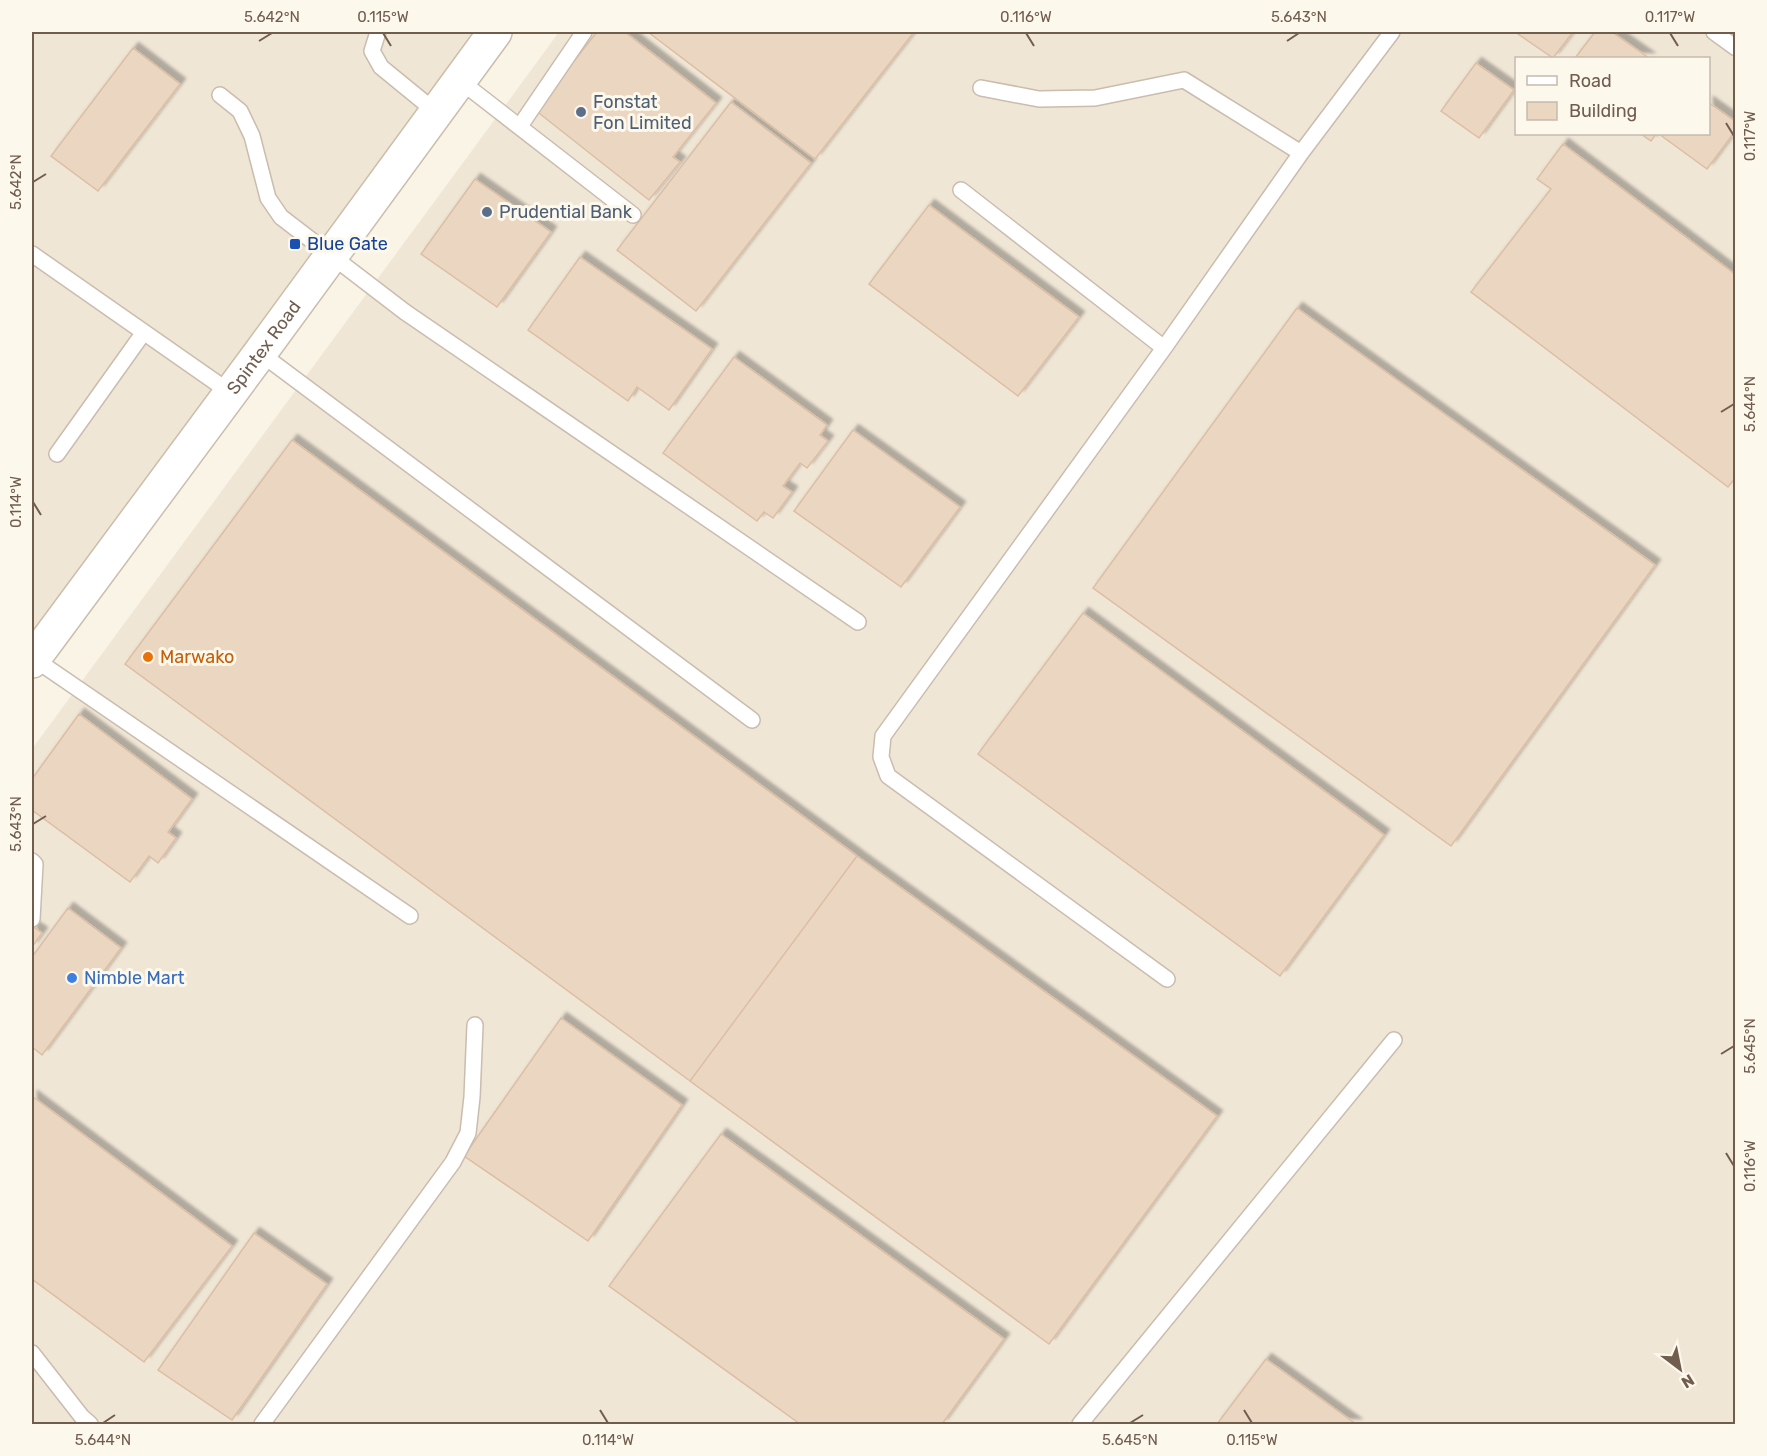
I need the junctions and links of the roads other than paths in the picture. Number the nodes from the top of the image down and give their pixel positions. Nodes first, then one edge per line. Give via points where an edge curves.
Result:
1 (378, 32) edge
2 (495, 32) edge
3 (584, 32) edge
4 (1392, 32) edge
5 (1714, 32) edge
6 (1736, 48) edge
7 (459, 80) junction
8 (981, 88) dead end
9 (220, 95) dead end
10 (436, 112) junction
11 (520, 126) junction
12 (1301, 153) junction
13 (961, 190) dead end
14 (633, 215) dead end
15 (32, 254) edge
16 (332, 254) junction
17 (144, 332) junction
18 (1164, 348) junction
19 (260, 353) junction
20 (231, 393) junction
21 (57, 454) dead end
22 (858, 622) dead end
23 (32, 660) edge
24 (752, 720) dead end
25 (32, 861) edge
26 (410, 916) dead end
27 (32, 919) edge
28 (1167, 979) dead end
29 (475, 1025) dead end
30 (1394, 1041) dead end
31 (32, 1353) edge
32 (90, 1425) edge
33 (262, 1425) edge
34 (1080, 1425) edge

1 - 10 lane via 372,51 381,67
2 - 7 main road, Spintex Road
3 - 11 lane
4 - 12 lane
5 - 6 lane
7 - 10 main road, Spintex Road
7 - 11 lane
8 - 12 lane via 1039,99 1095,98 1184,80
9 - 16 lane via 240,111 252,136 268,198 281,217
10 - 16 main road, Spintex Road
11 - 14 lane
12 - 18 lane
13 - 18 lane
15 - 17 lane
16 - 19 main road, Spintex Road
16 - 22 lane via 405,312
17 - 20 lane
17 - 21 lane
18 - 28 lane via 884,736 881,757 888,776
19 - 20 main road, Spintex Road
19 - 24 lane
20 - 23 main road, Spintex Road
23 - 26 lane
25 - 27 lane
29 - 33 lane via 468,1133 453,1161
30 - 34 lane
31 - 32 lane

